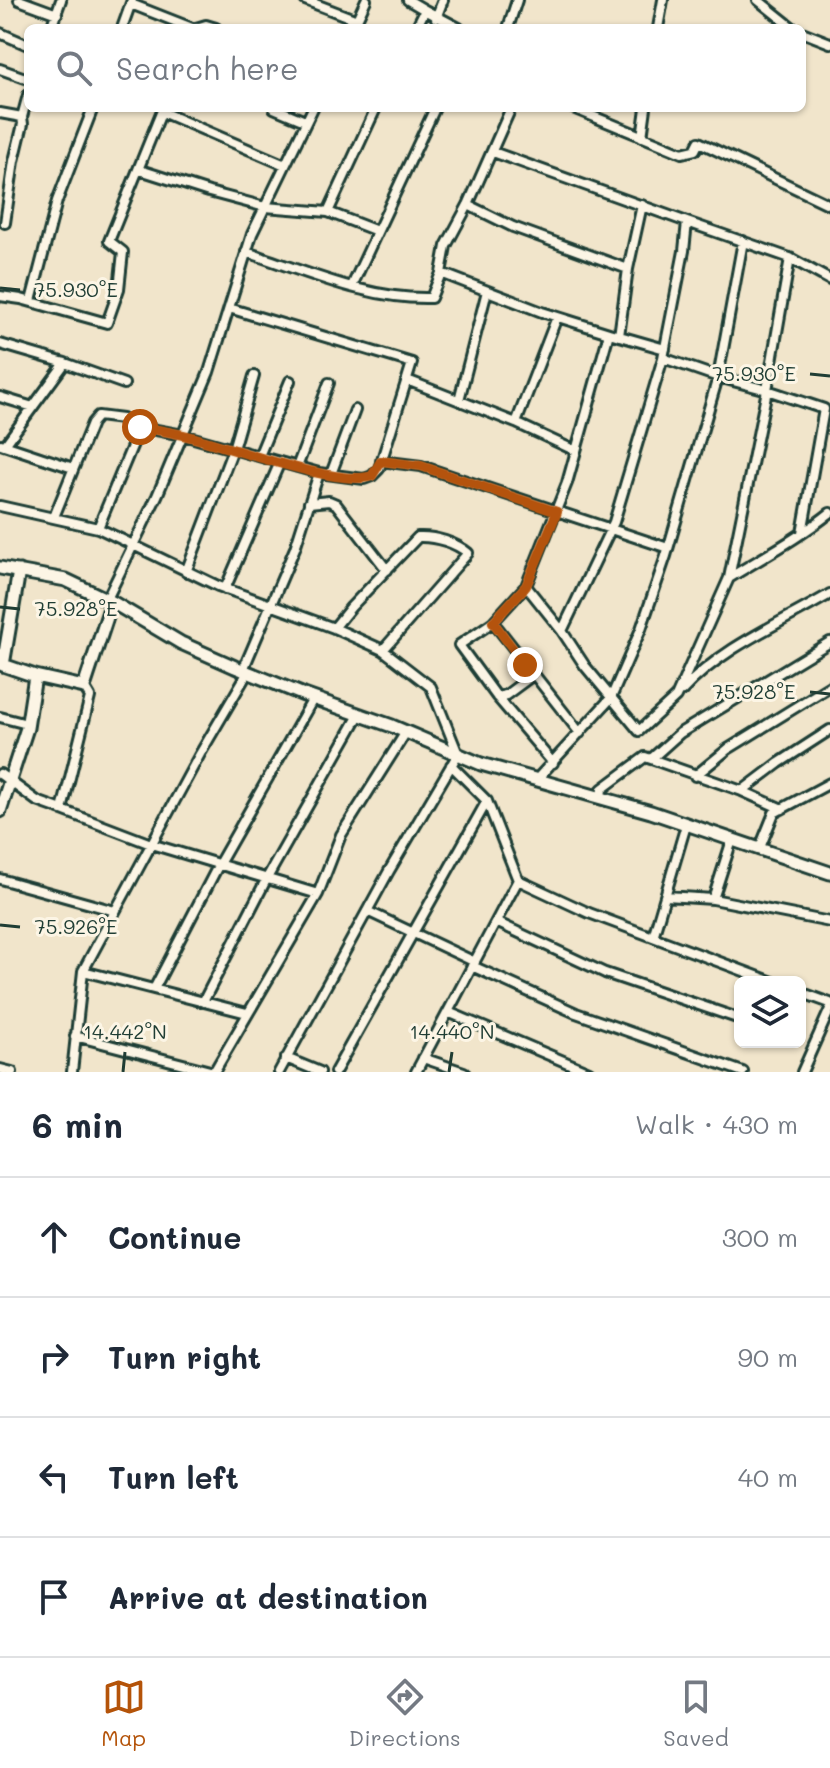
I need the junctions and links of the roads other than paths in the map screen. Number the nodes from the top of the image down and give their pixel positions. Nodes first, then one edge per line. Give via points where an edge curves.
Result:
1 (19, 0) edge
2 (61, 0) edge
3 (305, 0) edge
4 (366, 0) edge
5 (408, 0) edge
6 (443, 0) edge
7 (517, 0) edge
8 (663, 0) edge
9 (758, 0) edge
10 (132, 2) edge
11 (425, 10) junction
12 (57, 14) junction
13 (436, 18) junction
14 (53, 24) edge
15 (124, 24) edge
16 (184, 24) edge
17 (355, 24) edge
18 (418, 24) edge
19 (450, 24) edge
20 (509, 24) edge
21 (659, 24) edge
22 (788, 24) edge
23 (0, 33) edge
24 (806, 34) edge
25 (24, 43) edge
26 (830, 43) edge
27 (0, 69) edge
28 (24, 78) edge
29 (24, 110) edge
30 (91, 112) edge
31 (162, 112) edge
32 (167, 112) edge
33 (284, 112) edge
34 (311, 112) edge
35 (374, 112) edge
36 (433, 112) edge
37 (509, 112) edge
38 (583, 112) edge
39 (645, 112) edge
40 (0, 113) edge
41 (22, 117) junction
42 (305, 121) junction
43 (642, 137) junction
44 (493, 152) junction
45 (285, 165) junction
46 (140, 170) junction
47 (468, 205) junction
48 (642, 205) junction
49 (830, 205) edge
50 (265, 207) junction
51 (328, 212) junction
52 (687, 222) junction
53 (5, 223) dead end
54 (377, 231) junction
55 (743, 241) junction
56 (246, 252) junction
57 (790, 258) junction
58 (628, 269) junction
59 (441, 273) junction
60 (830, 280) edge
61 (352, 286) junction
62 (487, 291) junction
63 (0, 296) edge
64 (31, 301) junction
65 (229, 308) junction
66 (557, 317) junction
67 (614, 335) junction
68 (0, 344) edge
69 (664, 353) junction
70 (65, 363) junction
71 (254, 376) dead end
72 (718, 377) junction
73 (407, 380) junction
74 (290, 381) dead end
75 (329, 383) dead end
76 (124, 384) dead end
77 (767, 390) junction
78 (0, 397) edge
79 (459, 400) junction
80 (33, 407) junction
81 (355, 410) dead end
82 (827, 410) edge
83 (516, 423) junction
84 (140, 427) junction
85 (183, 435) junction
86 (2, 445) edge
87 (233, 449) junction
88 (576, 451) junction
89 (259, 456) junction
90 (381, 461) junction
91 (280, 462) junction
92 (297, 467) junction
93 (73, 468) junction
94 (319, 473) junction
95 (331, 474) junction
96 (309, 503) junction
97 (0, 506) edge
98 (557, 512) junction
99 (830, 513) edge
100 (54, 517) junction
101 (98, 528) junction
102 (610, 530) junction
103 (802, 533) junction
104 (133, 545) junction
105 (668, 548) junction
106 (0, 568) edge
107 (387, 570) junction
108 (19, 571) junction
109 (186, 572) junction
110 (729, 578) junction
111 (526, 586) junction
112 (225, 589) junction
113 (830, 594) edge
114 (110, 600) junction
115 (270, 607) junction
116 (493, 622) junction
117 (334, 628) junction
118 (562, 631) junction
119 (830, 642) edge
120 (383, 650) junction
121 (2, 664) edge
122 (246, 671) junction
123 (533, 675) junction
124 (35, 676) junction
125 (830, 686) edge
126 (84, 687) junction
127 (497, 697) junction
128 (676, 697) junction
129 (611, 698) junction
130 (313, 699) junction
131 (359, 715) junction
132 (0, 717) edge
133 (27, 724) junction
134 (830, 730) edge
135 (406, 732) junction
136 (580, 733) junction
137 (651, 759) junction
138 (454, 760) junction
139 (553, 763) junction
140 (695, 776) junction
141 (5, 778) edge
142 (537, 779) junction
143 (830, 783) edge
144 (742, 791) junction
145 (601, 797) junction
146 (487, 801) junction
147 (782, 809) junction
148 (62, 810) junction
149 (0, 811) edge
150 (686, 825) junction
151 (732, 840) junction
152 (151, 844) junction
153 (759, 850) junction
154 (219, 864) junction
155 (830, 873) edge
156 (267, 878) junction
157 (0, 879) edge
158 (518, 880) junction
159 (318, 894) junction
160 (666, 896) junction
161 (713, 899) junction
162 (115, 911) junction
163 (367, 911) junction
164 (496, 922) junction
165 (830, 922) edge
166 (412, 932) junction
167 (653, 937) junction
168 (474, 964) junction
169 (83, 971) junction
170 (757, 976) edge
171 (154, 989) junction
172 (806, 995) edge
173 (203, 1002) junction
174 (830, 1006) edge
175 (448, 1012) junction
176 (247, 1013) junction
177 (734, 1017) edge
178 (75, 1036) junction
179 (806, 1042) edge
180 (812, 1044) junction
181 (286, 1058) junction
182 (423, 1058) junction
183 (0, 1069) edge
184 (12, 1072) edge
185 (72, 1072) edge
186 (214, 1072) edge
187 (279, 1072) edge
188 (320, 1072) edge
189 (335, 1072) edge
190 (416, 1072) edge
191 (464, 1072) edge
192 (589, 1072) edge
193 (743, 1072) edge
194 (802, 1072) edge

1 - 12 street
2 - 12 street
3 - 17 street
4 - 17 street
5 - 11 street
6 - 13 street
7 - 20 street
8 - 21 street
9 - 22 street
10 - 15 street
10 - 16 street
11 - 13 street
11 - 18 street
12 - 14 street
13 - 19 street
23 - 25 street
24 - 26 street
27 - 28 street
29 - 41 street
30 - 64 street via 57,201
31 - 46 street
32 - 45 street
33 - 42 street
34 - 42 street
35 - 51 street
36 - 54 street
37 - 44 street
38 - 43 street
39 - 43 street
40 - 41 street
41 - 53 street
42 - 45 street
43 - 49 street via 682,153 695,150 699,142
44 - 47 street
44 - 48 street
45 - 50 street
46 - 50 street
46 - 64 street via 109,241 123,252 119,289 107,323
47 - 58 street
47 - 59 street via 446,246
48 - 52 street
48 - 58 street
50 - 51 street
50 - 56 street
51 - 54 street
52 - 55 street
52 - 69 street
54 - 61 street
55 - 57 street
55 - 72 street
56 - 61 street
56 - 65 street
57 - 60 street
57 - 77 street
58 - 67 street
59 - 61 street via 431,298 383,295
59 - 62 street
62 - 66 street
62 - 79 street
63 - 64 street
65 - 73 street via 412,363
65 - 85 street
66 - 67 street
66 - 83 street
67 - 69 street
67 - 88 street
68 - 70 street
69 - 72 street
69 - 102 street
70 - 76 street
70 - 80 street
71 - 87 street
72 - 77 street
72 - 105 street
73 - 79 street
73 - 90 street
74 - 89 street
75 - 92 street
77 - 82 street
77 - 110 street
78 - 80 street
79 - 83 street
80 - 86 street
81 - 95 street
82 - 103 street
83 - 88 street
84 - 85 street
84 - 93 street via 98,416
84 - 101 street
85 - 87 street
85 - 104 street
86 - 93 street
87 - 89 street
87 - 109 street
88 - 98 street
89 - 91 street
90 - 95 street via 364,479
90 - 98 street via 421,466
91 - 92 street
91 - 112 street
92 - 94 street
93 - 100 street
94 - 95 street
94 - 96 street
96 - 107 street via 336,504
96 - 115 street
97 - 100 street
98 - 102 street
98 - 111 street
99 - 103 street
100 - 101 street
101 - 104 street
102 - 105 street
102 - 118 street
103 - 110 street
104 - 109 street
104 - 114 street
105 - 129 street
106 - 108 street
107 - 117 street
107 - 120 street via 418,537 468,553
108 - 114 street via 66,580
108 - 121 street
109 - 112 street
110 - 128 street
111 - 116 street
111 - 118 street
112 - 115 street
113 - 128 street via 708,667
114 - 122 street via 181,643
114 - 126 street
115 - 117 street
115 - 122 street
116 - 123 street
116 - 127 street via 459,645
117 - 120 street
118 - 129 street
119 - 137 street via 680,733
120 - 138 street via 431,687
121 - 124 street
122 - 130 street
122 - 152 street
123 - 127 street
123 - 136 street
124 - 126 street
124 - 133 street
125 - 140 street via 728,749
126 - 148 street via 90,697
127 - 139 street
128 - 129 street via 639,731
129 - 136 street
130 - 131 street
130 - 154 street
131 - 135 street
131 - 156 street
132 - 133 street
133 - 141 street
134 - 144 street
135 - 138 street
135 - 159 street via 341,835
136 - 139 street
137 - 140 street
137 - 145 street via 645,757 602,789
138 - 142 street
138 - 146 street
138 - 163 street
139 - 142 street
140 - 144 street
141 - 148 street via 37,801
141 - 149 street
142 - 145 street
143 - 147 street
144 - 147 street
145 - 150 street
146 - 158 street
146 - 166 street
147 - 153 street via 774,813
148 - 152 street
150 - 151 street
150 - 160 street
151 - 153 street
151 - 161 street
152 - 154 street
152 - 162 street
153 - 155 street
154 - 156 street
154 - 171 street
156 - 159 street
156 - 173 street
157 - 162 street
158 - 164 street
158 - 167 street
159 - 176 street
160 - 161 street
160 - 167 street
161 - 165 street
162 - 169 street
163 - 166 street
163 - 181 street
164 - 168 street
164 - 177 street via 605,973
166 - 168 street
166 - 189 street
167 - 170 street
168 - 175 street
168 - 193 street via 576,1013
169 - 171 street
169 - 178 street
171 - 173 street
172 - 174 street
173 - 176 street
174 - 180 street
175 - 182 street
175 - 192 street
176 - 186 street
178 - 185 street
178 - 186 street
179 - 180 street
180 - 194 street
181 - 187 street
181 - 188 street
182 - 190 street
182 - 191 street
183 - 184 street

